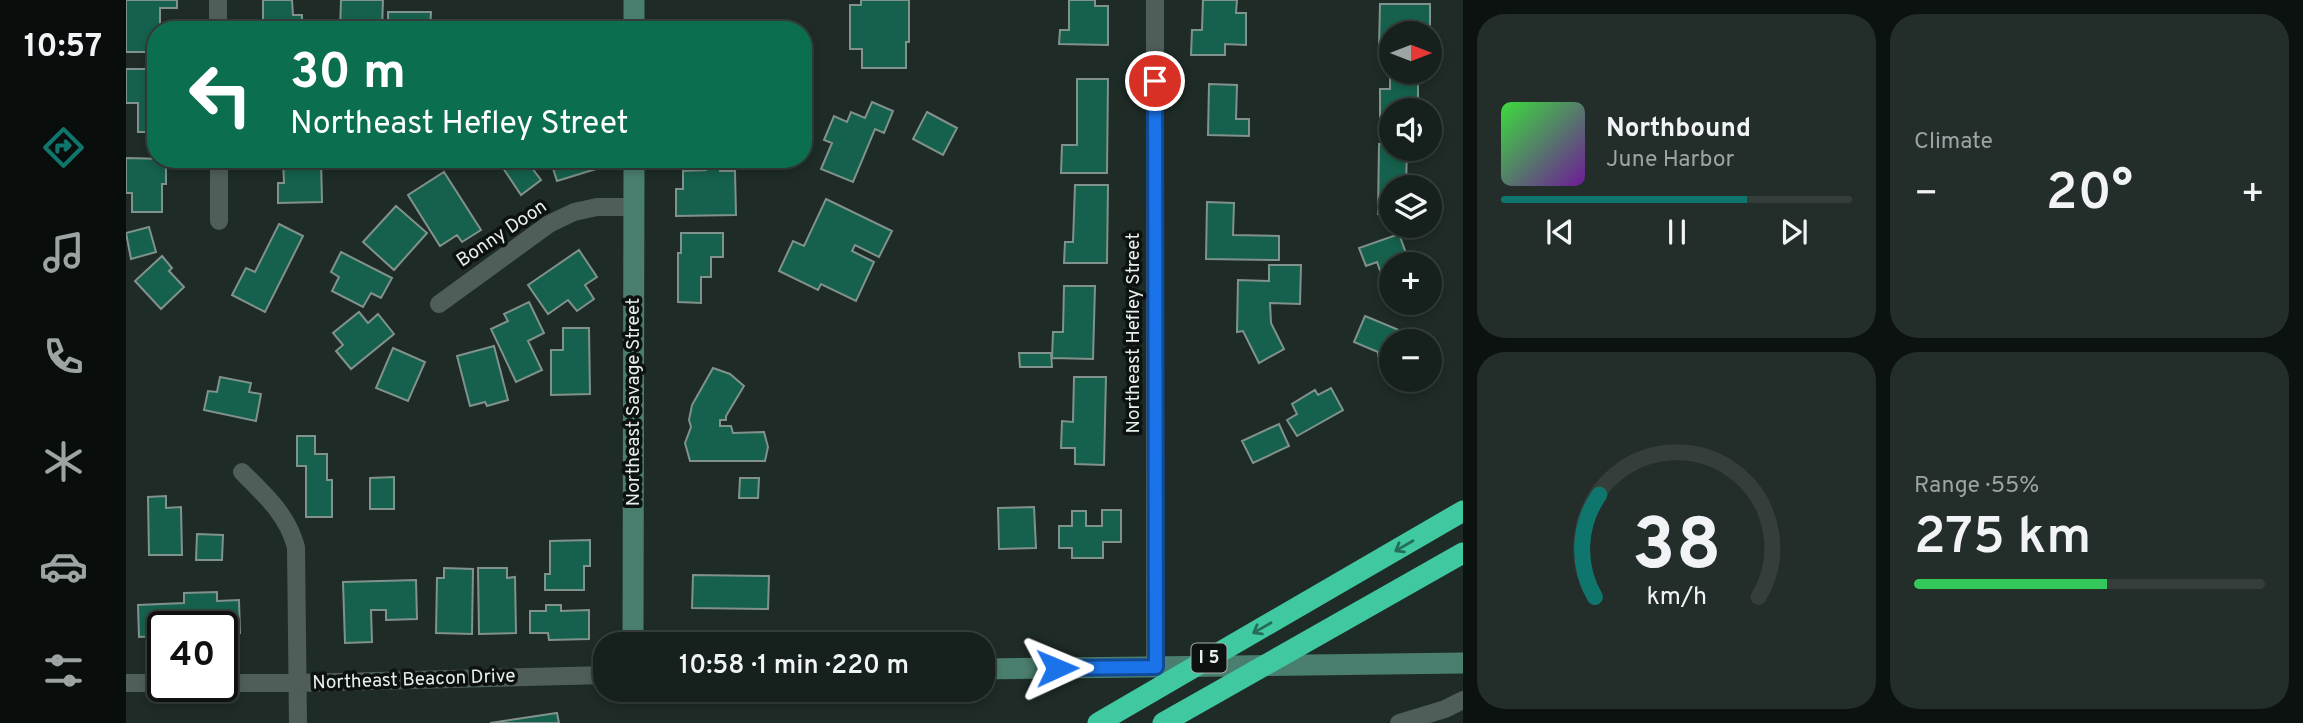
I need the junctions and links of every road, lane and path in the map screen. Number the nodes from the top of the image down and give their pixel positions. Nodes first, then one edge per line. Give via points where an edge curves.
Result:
1 (218, 0) edge
2 (634, 0) edge
3 (1155, 0) edge
4 (218, 21) edge
5 (634, 21) edge
6 (219, 168) edge
7 (634, 168) edge
8 (634, 207) junction
9 (219, 221) dead end
10 (439, 304) dead end
11 (242, 472) dead end
12 (1463, 512) edge
13 (1463, 553) edge
14 (633, 632) edge
15 (1463, 663) edge
16 (1156, 667) junction
17 (995, 669) edge
18 (593, 675) edge
19 (126, 683) edge
20 (147, 683) edge
21 (238, 683) edge
22 (298, 683) junction
23 (1463, 700) edge
24 (298, 723) edge
25 (1098, 723) edge
26 (1163, 723) edge
27 (1399, 723) edge

1 - 4 street
2 - 5 street
3 - 16 street, Northeast Hefley Street
6 - 9 street
7 - 8 street, Northeast Savage Street
8 - 10 street, Bonny Doon via 597,207 549,224
8 - 14 street, Northeast Savage Street
11 - 22 street via 281,512 292,531
12 -> 25 highway, I 5
13 - 26 highway, I 5
15 - 16 street
16 - 17 street
18 - 22 street, Northeast Beacon Drive
19 - 20 street
21 - 22 street, Northeast Beacon Drive
22 - 24 street
23 - 27 street

